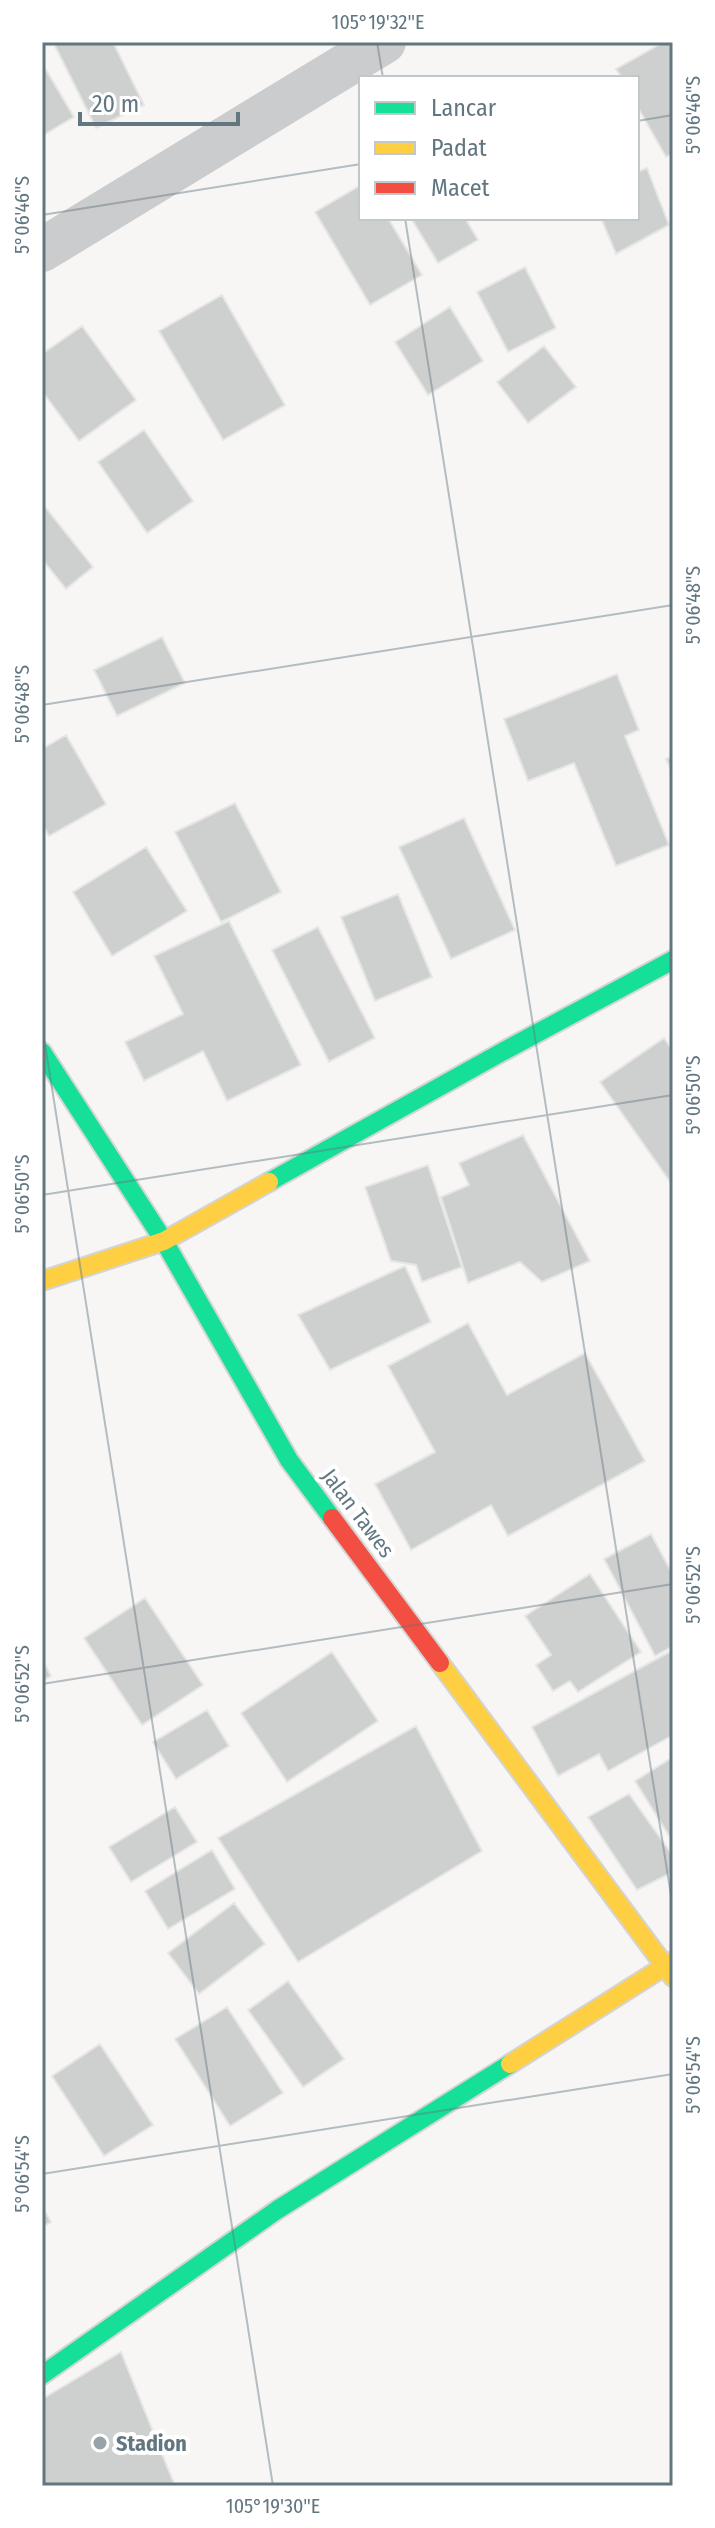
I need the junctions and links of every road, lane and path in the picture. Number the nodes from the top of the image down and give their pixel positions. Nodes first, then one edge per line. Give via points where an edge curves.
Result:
1 (384, 42) edge
2 (42, 250) edge
3 (673, 960) edge
4 (42, 1052) edge
5 (164, 1241) junction
6 (42, 1281) edge
7 (671, 1967) edge
8 (42, 2375) edge

1 - 2 street
3 - 5 street
4 - 5 street, Jalan Tawes
5 - 6 street
5 - 7 street, Jalan Tawes via 289,1460
7 - 8 street via 277,2210

